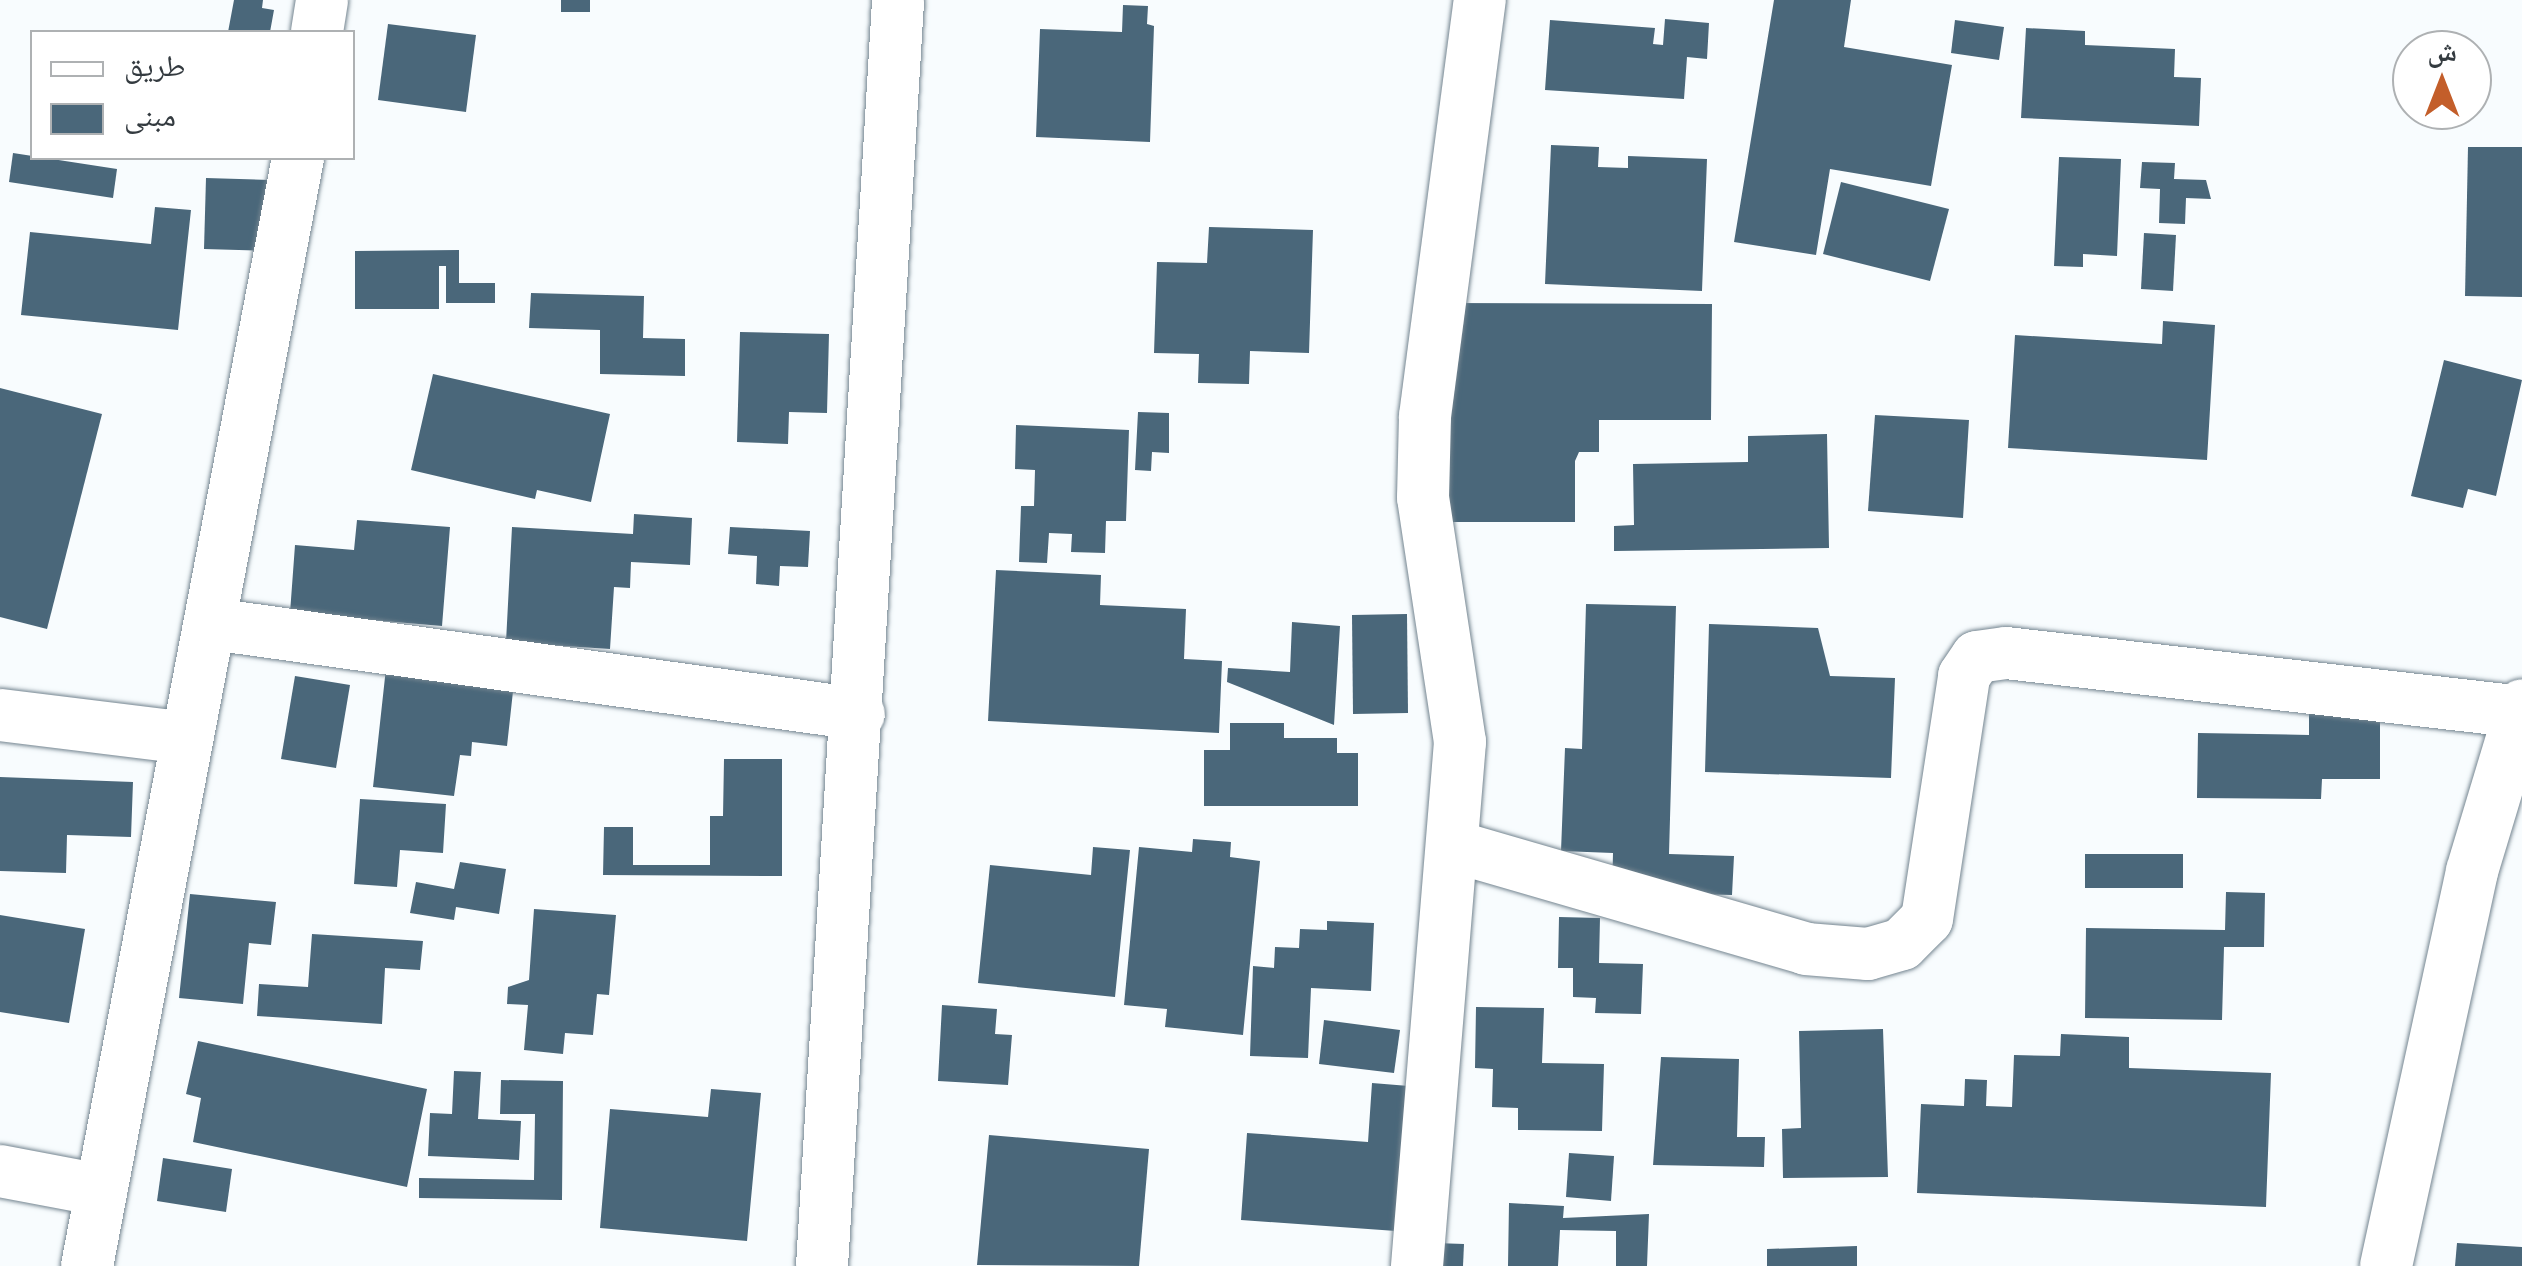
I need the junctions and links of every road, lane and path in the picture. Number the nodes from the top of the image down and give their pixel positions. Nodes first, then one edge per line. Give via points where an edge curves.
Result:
1 (322, 0) edge
2 (898, 0) edge
3 (1480, 0) edge
4 (317, 30) edge
5 (298, 160) edge
6 (212, 624) junction
7 (2521, 709) edge
8 (859, 714) junction
9 (0, 715) edge
10 (187, 738) junction
11 (1456, 847) junction
12 (0, 1171) edge
13 (100, 1190) junction
14 (87, 1266) edge
15 (822, 1266) edge
16 (1417, 1266) edge
17 (2386, 1266) edge

1 - 4 street
2 - 8 street
3 - 11 street via 1425,416 1423,498 1460,742
5 - 6 street
6 - 8 street
6 - 10 street
7 - 11 street via 2006,653 1977,657 1964,676 1927,919 1902,944 1868,954 1806,949
7 - 17 street via 2472,871
8 - 15 street
9 - 10 street
10 - 13 street
11 - 16 street
12 - 13 street
13 - 14 street

